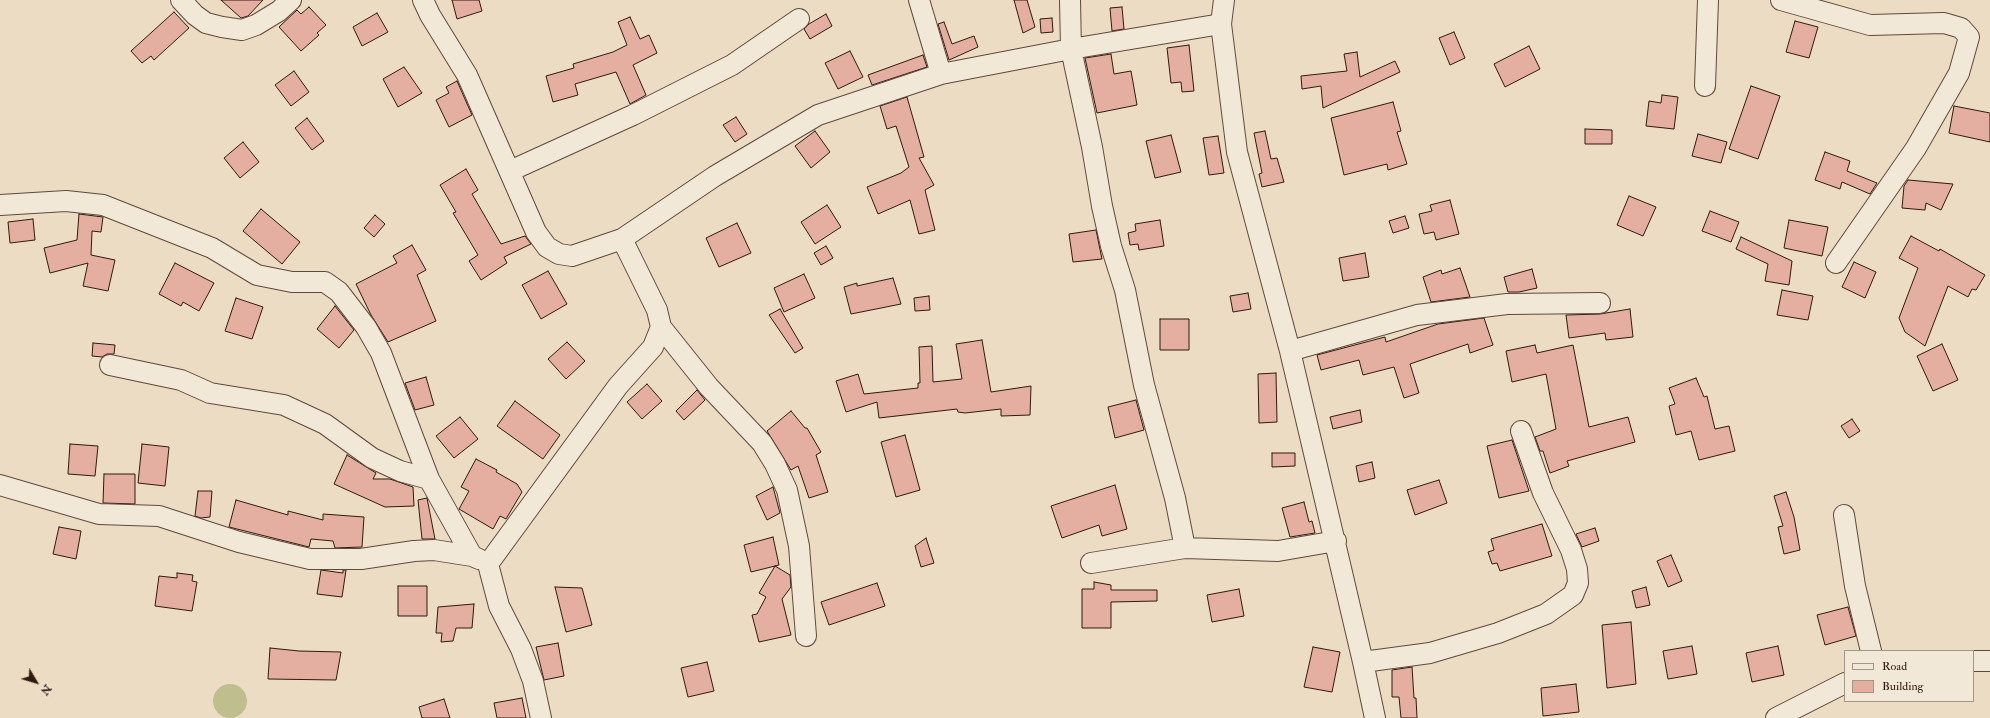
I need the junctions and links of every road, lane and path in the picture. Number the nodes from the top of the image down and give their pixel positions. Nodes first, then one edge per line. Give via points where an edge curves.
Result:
1 (181, 0) edge
2 (291, 0) edge
3 (423, 0) edge
4 (919, 0) edge
5 (1070, 0) edge
6 (1224, 0) edge
7 (1708, 0) edge
8 (1781, 0) edge
9 (798, 19) dead end
10 (1221, 24) junction
11 (1071, 49) junction
12 (941, 74) junction
13 (1705, 86) dead end
14 (510, 171) junction
15 (0, 205) edge
16 (622, 239) junction
17 (1836, 263) dead end
18 (1600, 303) dead end
19 (661, 327) junction
20 (1290, 351) junction
21 (110, 365) dead end
22 (1521, 431) dead end
23 (428, 479) junction
24 (0, 485) edge
25 (1844, 515) dead end
26 (1336, 541) junction
27 (1185, 548) junction
28 (480, 560) junction
29 (1091, 563) dead end
30 (806, 636) dead end
31 (1871, 650) edge
32 (1974, 661) edge
33 (1990, 661) edge
34 (1364, 662) junction
35 (1844, 684) edge
36 (541, 718) edge
37 (1375, 718) edge
38 (1776, 718) edge

1 - 2 street via 195,16 206,22 242,30 279,12
3 - 14 street via 467,75
4 - 12 street
5 - 11 street
6 - 10 street
7 - 13 street
8 - 17 street via 1870,25 1944,23 1961,28 1969,37 1959,73 1916,148
9 - 14 street via 732,65 633,115
10 - 11 street
10 - 20 street via 1237,152
11 - 12 street
11 - 27 street via 1111,246 1125,290 1144,385 1175,498
12 - 16 street via 818,115 715,176
14 - 16 street via 536,232 547,247 559,254 572,256
15 - 23 street via 66,201 103,205 212,248 257,275 292,282 325,282 339,292 382,353
16 - 19 street via 657,310
18 - 20 street via 1507,304 1417,315
19 - 28 street via 653,347 618,386
19 - 30 street via 708,387 762,443 775,464 787,490 799,546
20 - 26 street
21 - 23 street via 181,380 210,393 284,405 325,424 372,458 400,471
22 - 34 street via 1543,493 1577,568 1578,583 1573,595 1546,614 1498,633 1430,653
23 - 28 street
24 - 28 street via 98,514 159,516 239,542 310,559 361,559 414,550 434,550
25 - 31 street via 1855,586
26 - 27 street via 1278,551
26 - 34 street
27 - 29 street
28 - 36 street via 521,649 533,681
32 - 33 street
34 - 37 street
35 - 38 street

